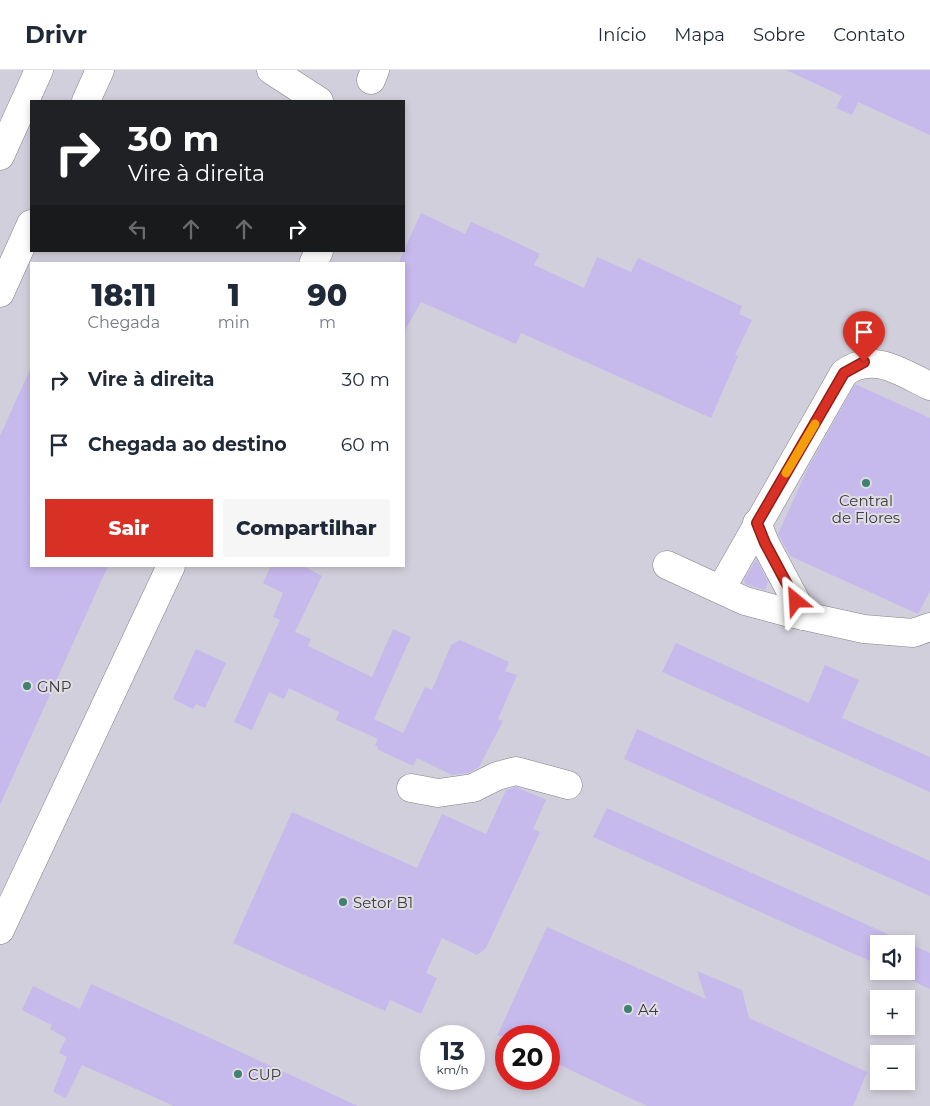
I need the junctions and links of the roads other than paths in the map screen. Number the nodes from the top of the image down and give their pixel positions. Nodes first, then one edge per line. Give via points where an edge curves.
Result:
1 (39, 70) edge
2 (100, 70) edge
3 (271, 70) edge
4 (86, 100) edge
5 (317, 100) edge
6 (0, 156) edge
7 (30, 226) edge
8 (0, 293) edge
9 (930, 386) edge
10 (757, 523) junction
11 (667, 565) dead end
12 (171, 567) edge
13 (721, 589) junction
14 (804, 616) junction
15 (930, 627) edge
16 (568, 785) dead end
17 (411, 788) dead end
18 (0, 930) edge

1 - 6 lane
2 - 4 lane
3 - 5 lane
7 - 8 lane
9 - 10 lane via 882,363 864,362 844,373
10 - 13 lane
10 - 14 lane
11 - 13 lane
12 - 18 lane
13 - 14 lane via 744,600
14 - 15 lane via 864,629 913,633
16 - 17 lane via 516,771 473,788 438,793

